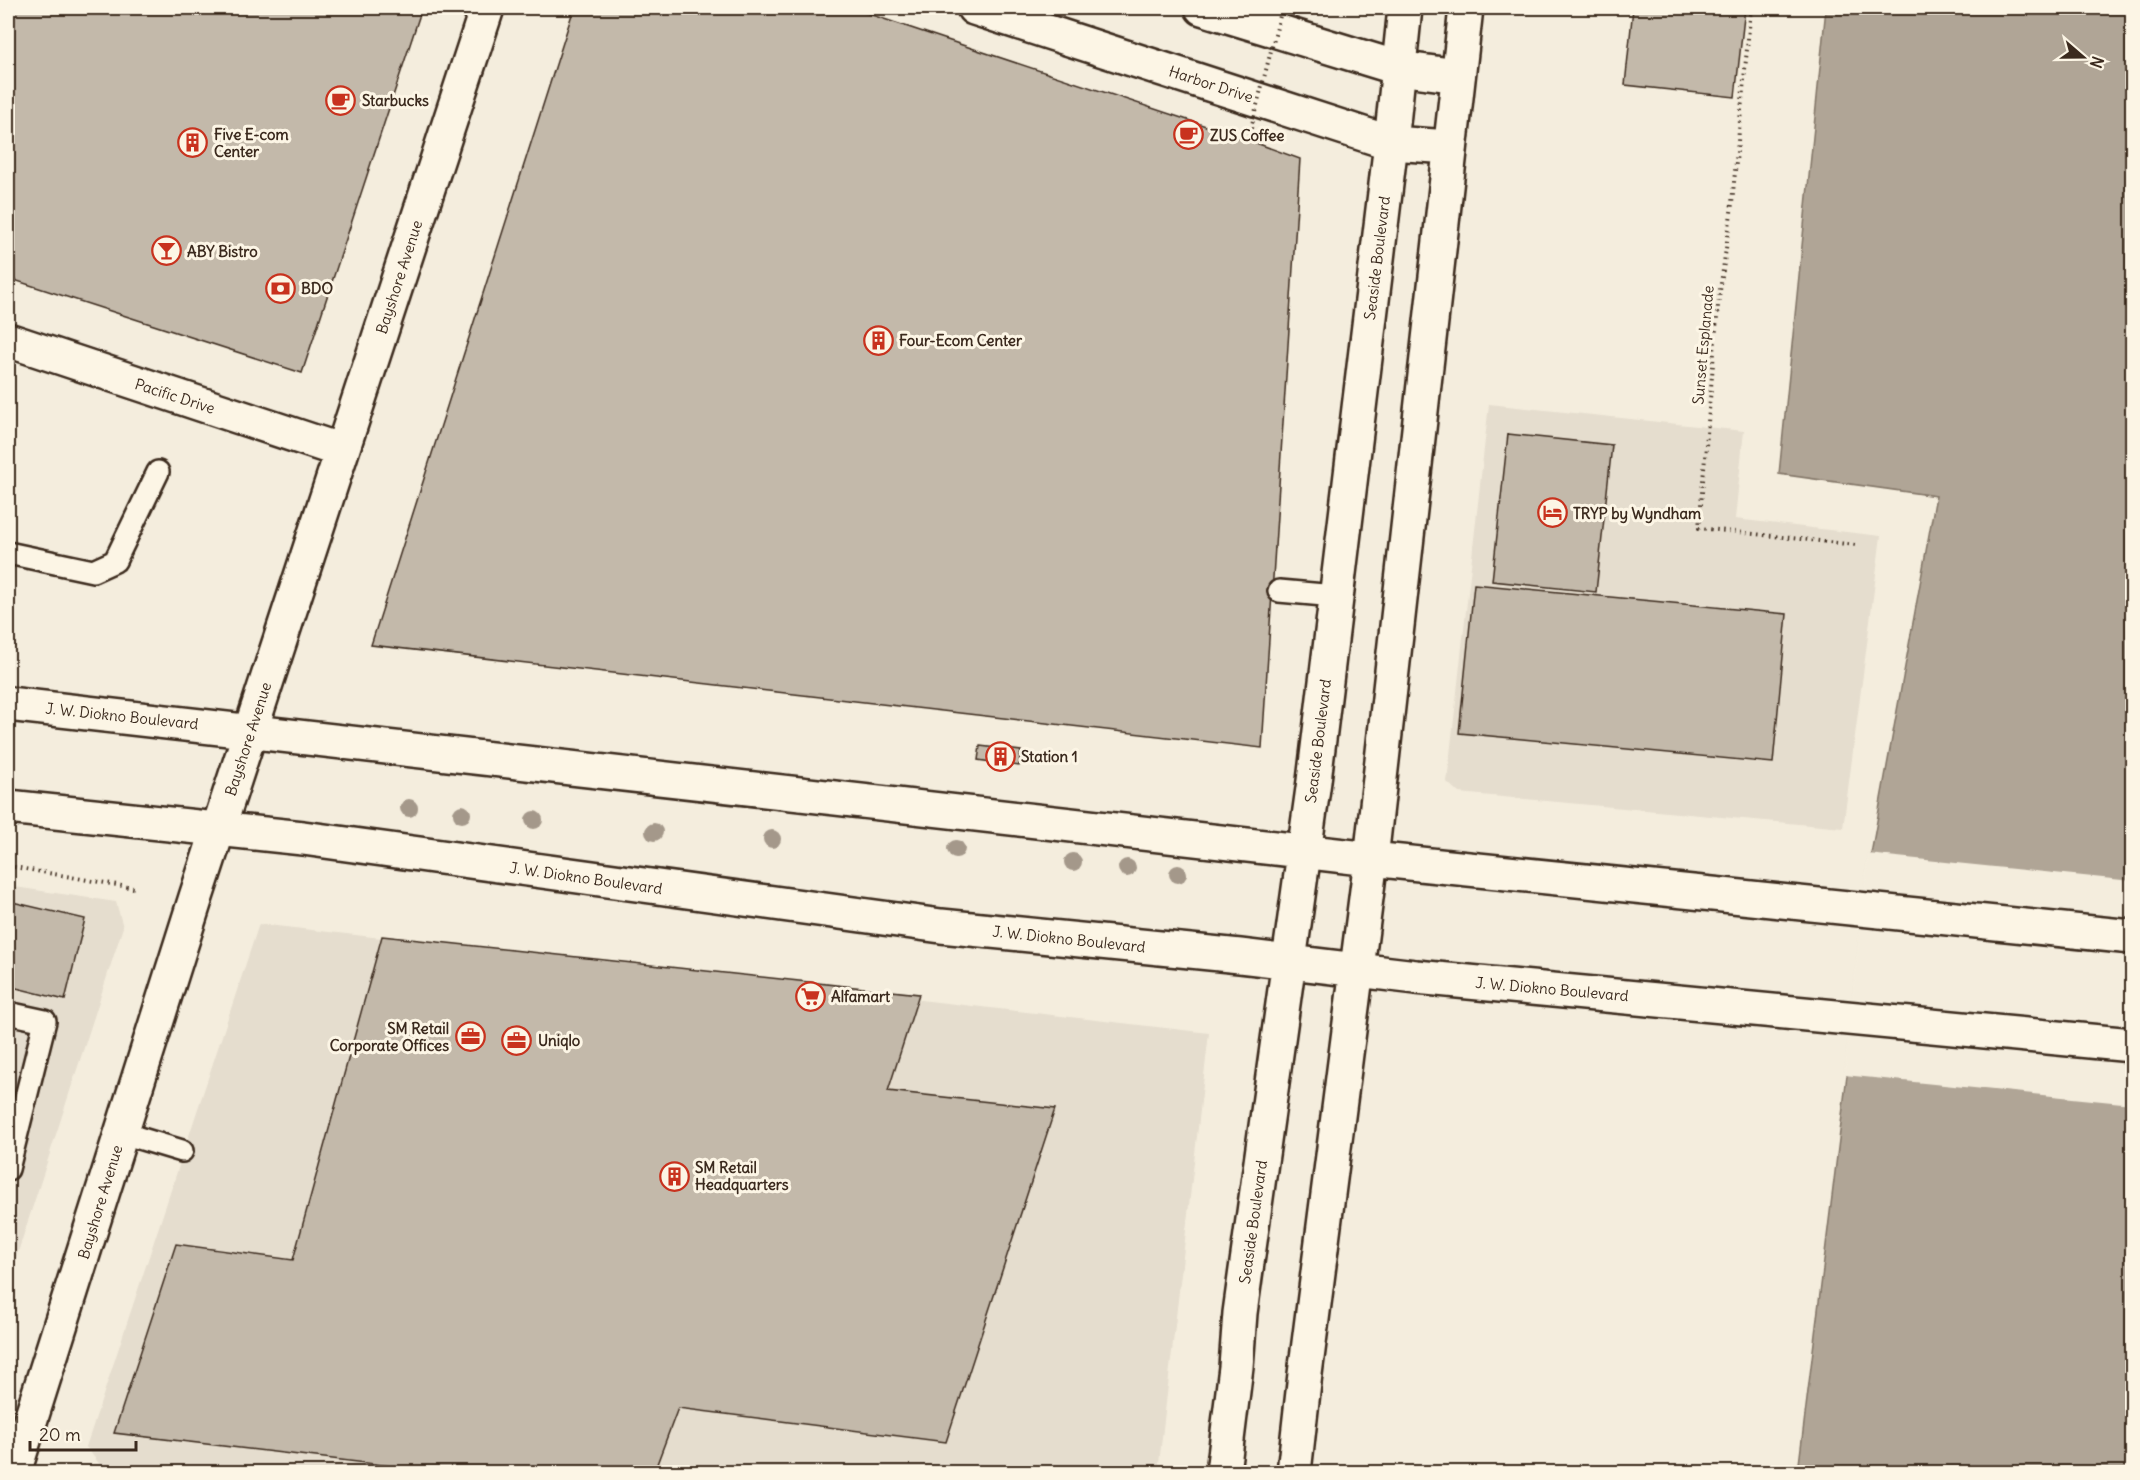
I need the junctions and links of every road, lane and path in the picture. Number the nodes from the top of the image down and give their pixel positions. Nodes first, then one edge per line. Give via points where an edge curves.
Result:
1 (487, 8) edge
2 (974, 8) edge
3 (1202, 8) edge
4 (1282, 8) edge
5 (1405, 8) edge
6 (1466, 8) edge
7 (1751, 8) edge
8 (1398, 68) junction
9 (1458, 76) junction
10 (1248, 140) dead end
11 (1391, 143) junction
12 (1450, 147) junction
13 (8, 340) edge
14 (342, 451) junction
15 (158, 472) dead end
16 (1856, 545) dead end
17 (8, 553) edge
18 (1279, 591) dead end
19 (1335, 596) junction
20 (8, 704) edge
21 (250, 731) junction
22 (8, 807) edge
23 (219, 829) junction
24 (1303, 852) junction
25 (1371, 860) junction
26 (8, 867) edge
27 (134, 888) dead end
28 (2133, 937) edge
29 (1289, 961) junction
30 (1357, 970) junction
31 (8, 1013) edge
32 (2133, 1046) edge
33 (122, 1133) junction
34 (182, 1151) dead end
35 (8, 1169) edge
36 (14, 1473) edge
37 (1223, 1473) edge
38 (1294, 1473) edge

1 - 14 street, Bayshore Avenue
2 - 11 street, Harbor Drive
3 - 8 street
4 - 10 path, bridge
5 - 8 street, Seaside Boulevard
6 - 9 street
7 - 16 path, Sunset Esplanade via 1718,305 1699,528
8 - 9 street
8 - 11 street, Seaside Boulevard
9 - 12 street
11 - 12 street, Harbor Drive
11 - 19 street, Seaside Boulevard
12 - 25 street
13 - 14 street, Pacific Drive
14 - 21 street, Bayshore Avenue
15 - 17 lane via 115,561 93,571
18 - 19 lane
19 - 24 street, Seaside Boulevard
20 - 21 street, J. W. Diokno Boulevard
21 - 23 street, Bayshore Avenue
21 - 24 street, J. W. Diokno Boulevard
22 - 23 street, J. W. Diokno Boulevard
23 - 29 street, J. W. Diokno Boulevard via 941,926
23 - 33 street, Bayshore Avenue
24 - 25 street, J. W. Diokno Boulevard
24 - 29 street, Seaside Boulevard
25 - 28 street, J. W. Diokno Boulevard
25 - 30 street
26 - 27 path
29 - 30 street, J. W. Diokno Boulevard
29 - 37 street, Seaside Boulevard via 1240,1313
30 - 32 street, J. W. Diokno Boulevard
30 - 38 street
31 - 35 lane via 45,1021
33 - 34 lane
33 - 36 street, Bayshore Avenue

